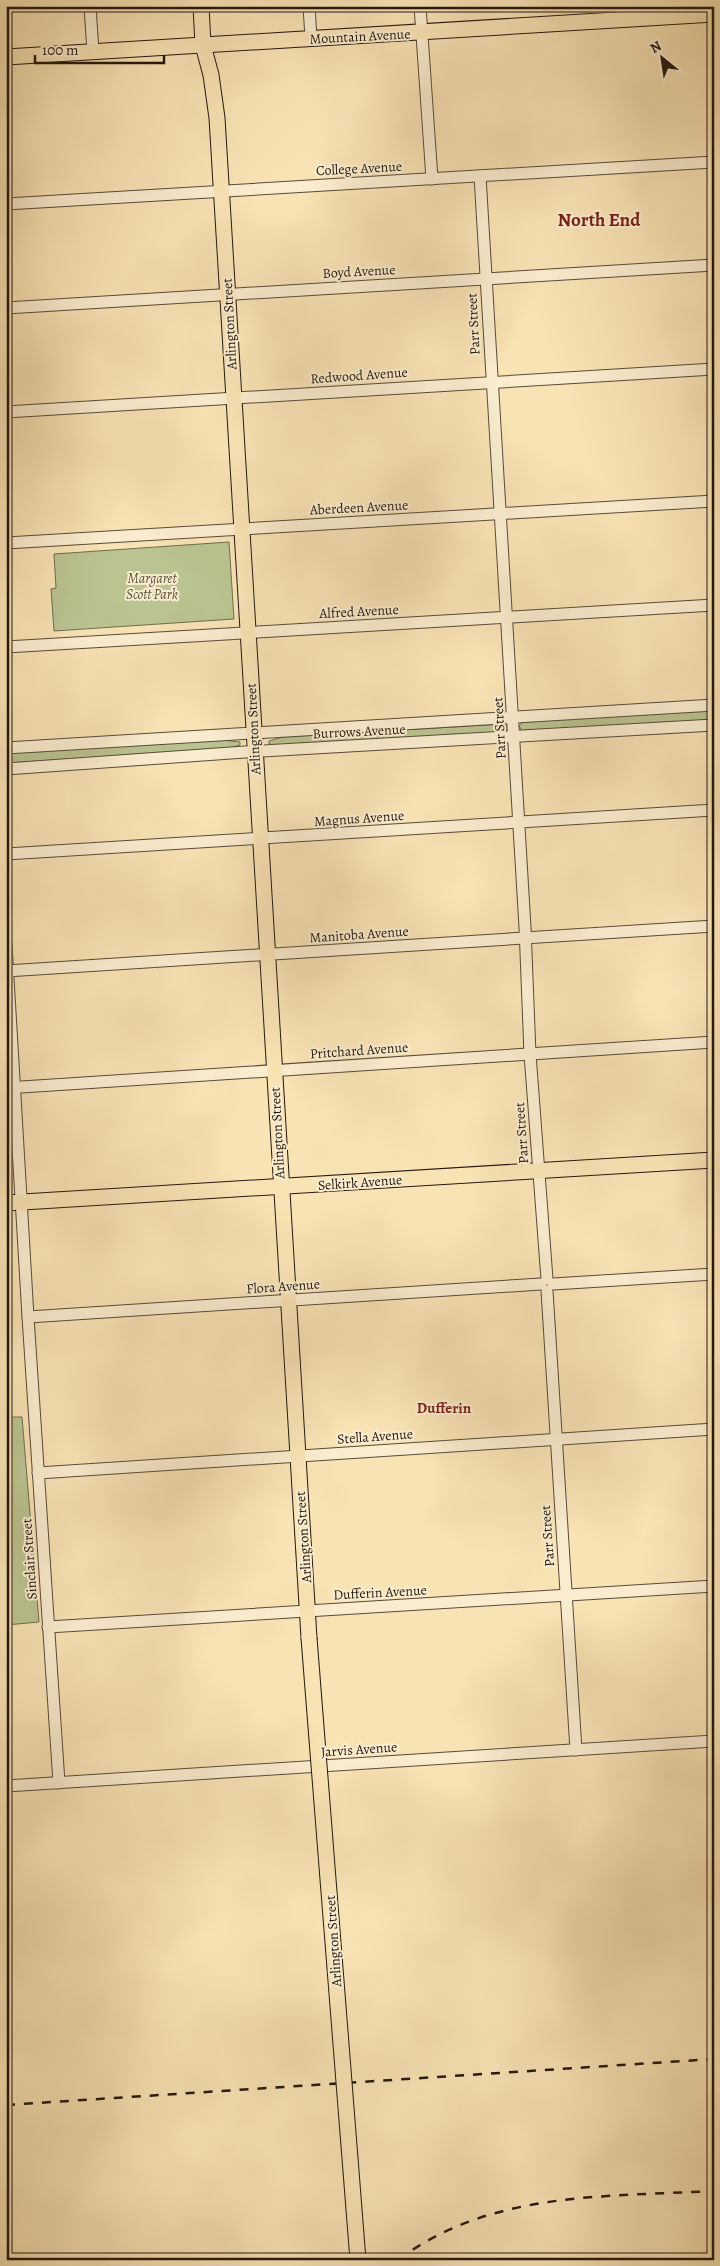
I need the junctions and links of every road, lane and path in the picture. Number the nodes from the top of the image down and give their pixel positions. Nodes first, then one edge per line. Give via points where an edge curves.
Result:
1 (90, 6) edge
2 (201, 6) edge
3 (309, 6) edge
4 (420, 6) edge
5 (714, 14) edge
6 (422, 32) junction
7 (311, 38) junction
8 (203, 44) junction
9 (92, 52) junction
10 (6, 57) edge
11 (714, 162) edge
12 (480, 176) junction
13 (432, 179) junction
14 (222, 191) junction
15 (6, 204) edge
16 (714, 265) edge
17 (486, 279) junction
18 (228, 294) junction
19 (6, 308) edge
20 (714, 369) edge
21 (492, 382) junction
22 (234, 398) junction
23 (6, 412) edge
24 (714, 501) edge
25 (500, 513) junction
26 (242, 528) junction
27 (6, 543) edge
28 (714, 605) edge
29 (506, 617) junction
30 (248, 633) junction
31 (6, 647) edge
32 (714, 705) edge
33 (513, 717) junction
34 (714, 724) edge
35 (254, 733) junction
36 (514, 737) junction
37 (6, 748) edge
38 (255, 752) junction
39 (6, 769) edge
40 (714, 810) edge
41 (519, 822) junction
42 (260, 839) junction
43 (6, 854) edge
44 (714, 926) edge
45 (526, 938) junction
46 (6, 944) edge
47 (267, 954) junction
48 (7, 971) edge
49 (714, 1042) edge
50 (530, 1054) junction
51 (274, 1070) junction
52 (10, 1088) edge
53 (714, 1160) edge
54 (539, 1171) junction
55 (280, 1187) junction
56 (22, 1202) junction
57 (6, 1203) edge
58 (714, 1274) edge
59 (547, 1284) junction
60 (289, 1301) junction
61 (28, 1317) junction
62 (714, 1430) edge
63 (556, 1439) junction
64 (298, 1456) junction
65 (38, 1473) junction
66 (714, 1586) edge
67 (566, 1596) junction
68 (308, 1611) junction
69 (48, 1627) junction
70 (714, 1741) edge
71 (576, 1750) junction
72 (59, 1783) junction
73 (6, 1786) edge
74 (358, 2260) edge

1 - 9 street
2 - 8 main road, Arlington Street
3 - 7 street
4 - 6 street
5 - 6 main road, Mountain Avenue
6 - 7 main road, Mountain Avenue
6 - 13 street
7 - 8 main road, Mountain Avenue
8 - 9 main road, Mountain Avenue
8 - 14 main road, Arlington Street via 217,118
9 - 10 main road, Mountain Avenue
11 - 12 street, College Avenue
12 - 13 street, College Avenue
12 - 17 street, Parr Street
13 - 14 street, College Avenue
14 - 15 street, College Avenue
14 - 18 main road, Arlington Street
16 - 17 street, Boyd Avenue
17 - 18 street, Boyd Avenue
17 - 21 street, Parr Street
18 - 19 street, Boyd Avenue
18 - 22 main road, Arlington Street
20 - 21 street, Redwood Avenue
21 - 22 street, Redwood Avenue
21 - 25 street, Parr Street
22 - 23 street, Redwood Avenue
22 - 26 main road, Arlington Street
24 - 25 street, Aberdeen Avenue
25 - 26 street, Aberdeen Avenue
25 - 29 street, Parr Street
26 - 27 street, Aberdeen Avenue
26 - 30 main road, Arlington Street
28 - 29 street, Alfred Avenue
29 - 30 street, Alfred Avenue
29 - 33 street, Parr Street
30 - 31 street, Alfred Avenue
30 - 35 main road, Arlington Street
32 - 33 street, Burrows Avenue
33 - 35 street, Burrows Avenue
33 - 36 street, Parr Street
34 - 36 street, Burrows Avenue
35 - 37 street, Burrows Avenue
35 - 38 main road, Arlington Street
36 - 38 street, Burrows Avenue
36 - 41 street, Parr Street
38 - 39 street, Burrows Avenue
38 - 42 main road, Arlington Street
40 - 41 street, Magnus Avenue
41 - 42 street, Magnus Avenue
41 - 45 street, Parr Street
42 - 43 street, Magnus Avenue
42 - 47 main road, Arlington Street
44 - 45 street, Manitoba Avenue
45 - 47 street, Manitoba Avenue
45 - 50 street, Parr Street
46 - 48 street, Sinclair Street
47 - 48 street, Manitoba Avenue
47 - 51 main road, Arlington Street
48 - 52 street, Sinclair Street
49 - 50 street, Pritchard Avenue
50 - 51 street, Pritchard Avenue
50 - 54 street, Parr Street
51 - 52 street, Pritchard Avenue
51 - 55 main road, Arlington Street
52 - 56 street, Sinclair Street
53 - 54 main road, Selkirk Avenue
54 - 55 main road, Selkirk Avenue
54 - 59 street, Parr Street
55 - 56 main road, Selkirk Avenue
55 - 60 main road, Arlington Street
56 - 57 main road, Selkirk Avenue
56 - 61 street, Sinclair Street
58 - 59 street, Flora Avenue
59 - 60 street, Flora Avenue
59 - 63 street, Parr Street
60 - 61 street, Flora Avenue
60 - 64 main road, Arlington Street
61 - 65 street, Sinclair Street
62 - 63 street, Stella Avenue
63 - 64 street, Stella Avenue
63 - 67 street, Parr Street
64 - 65 street, Stella Avenue
64 - 68 main road, Arlington Street
65 - 69 street, Sinclair Street
66 - 67 street, Dufferin Avenue
67 - 68 street, Dufferin Avenue
67 - 71 street, Parr Street
68 - 69 street, Dufferin Avenue
68 - 74 main road, Arlington Street, bridge
69 - 72 street, Sinclair Street
70 - 71 street, Jarvis Avenue
71 - 72 street, Jarvis Avenue
72 - 73 street, Jarvis Avenue

